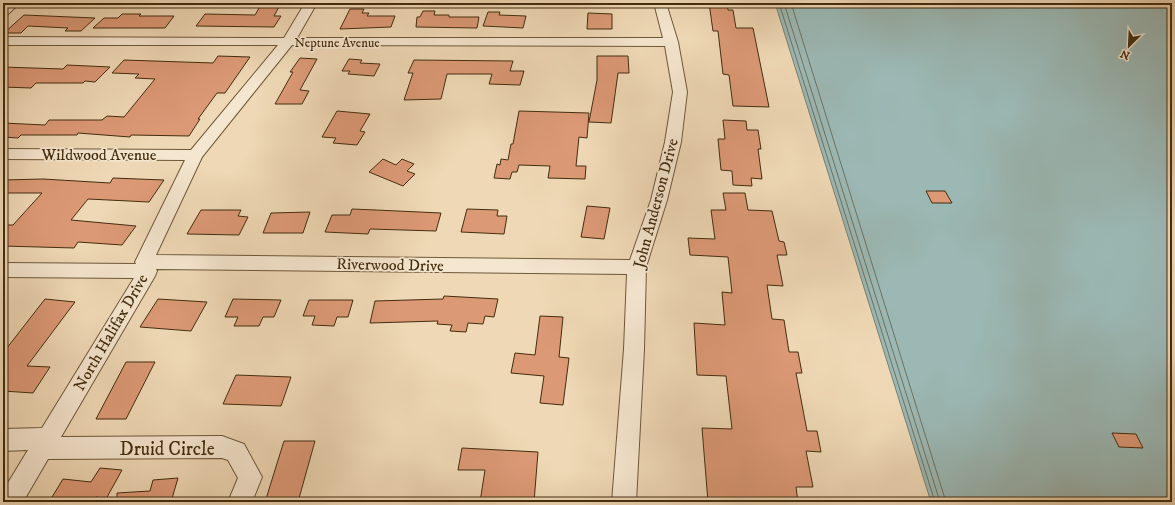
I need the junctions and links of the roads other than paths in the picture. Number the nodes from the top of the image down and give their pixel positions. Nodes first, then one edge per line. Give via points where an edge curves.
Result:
1 (14, 3) edge
2 (311, 3) edge
3 (660, 3) edge
4 (3, 12) edge
5 (3, 41) edge
6 (288, 42) junction
7 (670, 42) junction
8 (3, 154) edge
9 (195, 155) junction
10 (146, 266) junction
11 (637, 267) junction
12 (3, 270) edge
13 (3, 440) edge
14 (45, 444) junction
15 (10, 502) edge
16 (240, 502) edge
17 (624, 502) edge

1 - 4 street
2 - 6 street, North Halifax Drive
3 - 7 street, John Anderson Drive
5 - 6 street, Neptune Avenue
6 - 7 street, Neptune Avenue
6 - 9 street, North Halifax Drive
7 - 11 street, John Anderson Drive via 680,92 673,142 659,200
8 - 9 street, Wildwood Avenue
9 - 10 street, North Halifax Drive
10 - 11 street, Riverwood Drive
10 - 12 street, Riverwood Drive
10 - 14 street, North Halifax Drive
11 - 17 street, John Anderson Drive
13 - 14 street
14 - 15 street, North Halifax Drive
14 - 16 street, Druid Circle via 222,447 236,452 250,477

